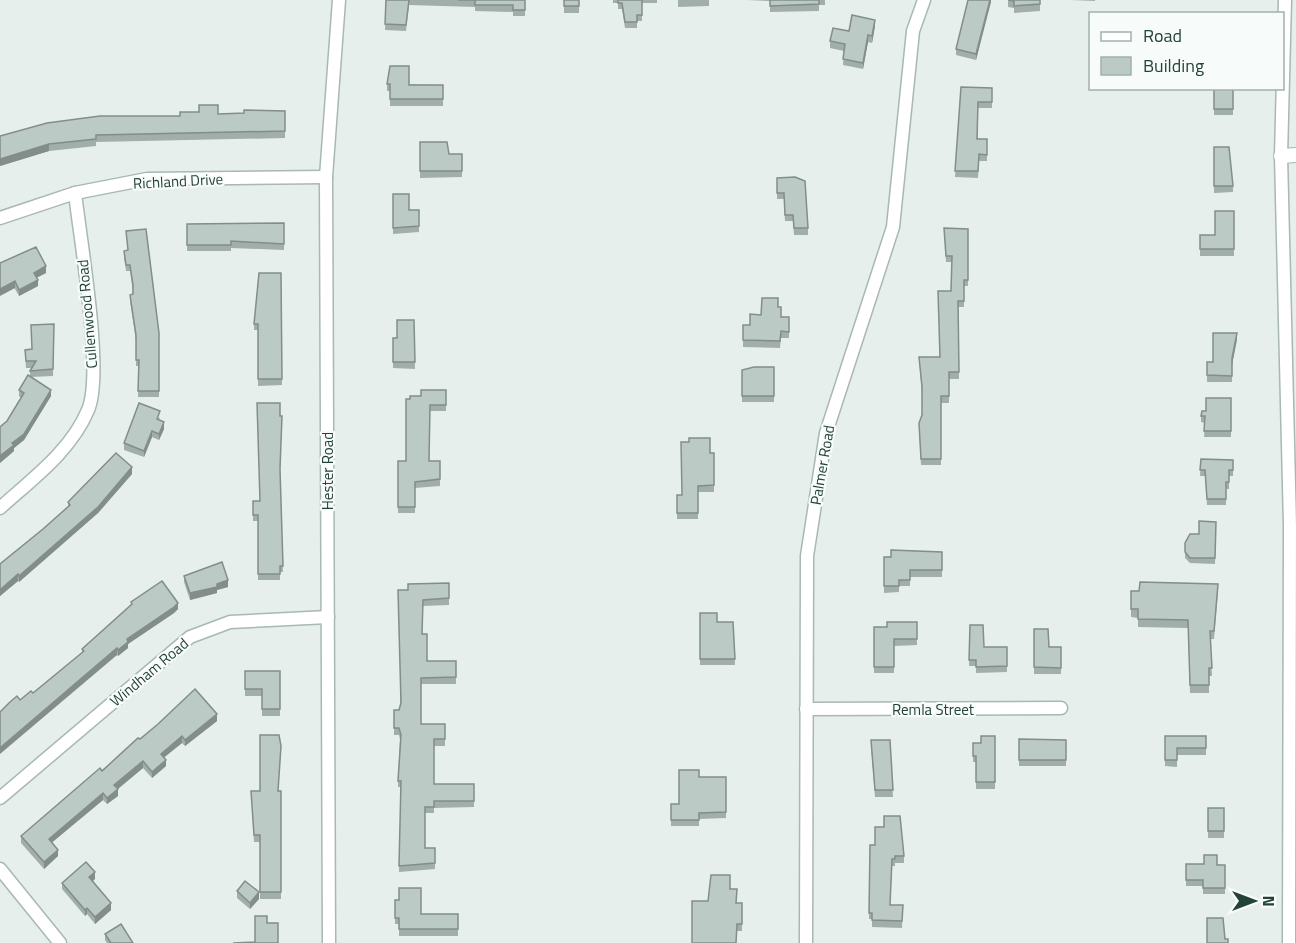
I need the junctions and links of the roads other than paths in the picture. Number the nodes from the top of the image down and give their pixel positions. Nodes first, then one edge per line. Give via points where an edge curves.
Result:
1 (339, 0) edge
2 (924, 0) edge
3 (1285, 0) edge
4 (1284, 39) edge
5 (1283, 90) edge
6 (1296, 155) edge
7 (1281, 156) junction
8 (326, 177) junction
9 (75, 193) junction
10 (0, 218) edge
11 (0, 508) edge
12 (1293, 526) edge
13 (328, 617) junction
14 (1061, 708) dead end
15 (806, 709) junction
16 (0, 798) edge
17 (0, 869) edge
18 (60, 943) edge
19 (329, 943) edge
20 (806, 943) edge
21 (1289, 943) edge

1 - 8 street, Hester Road
2 - 15 street, Palmer Road via 913,31 893,228 826,433 807,556
3 - 4 street
5 - 7 street
6 - 7 street
7 - 12 street
8 - 9 street, Richland Drive via 147,179
8 - 13 street, Hester Road
9 - 10 street, Richland Drive
9 - 11 street, Cullenwood Road via 94,363 89,409 59,456
12 - 21 street
13 - 16 street, Windham Road via 230,622 190,637
13 - 19 street, Hester Road
14 - 15 street, Remla Street
15 - 20 street, Palmer Road
17 - 18 street

